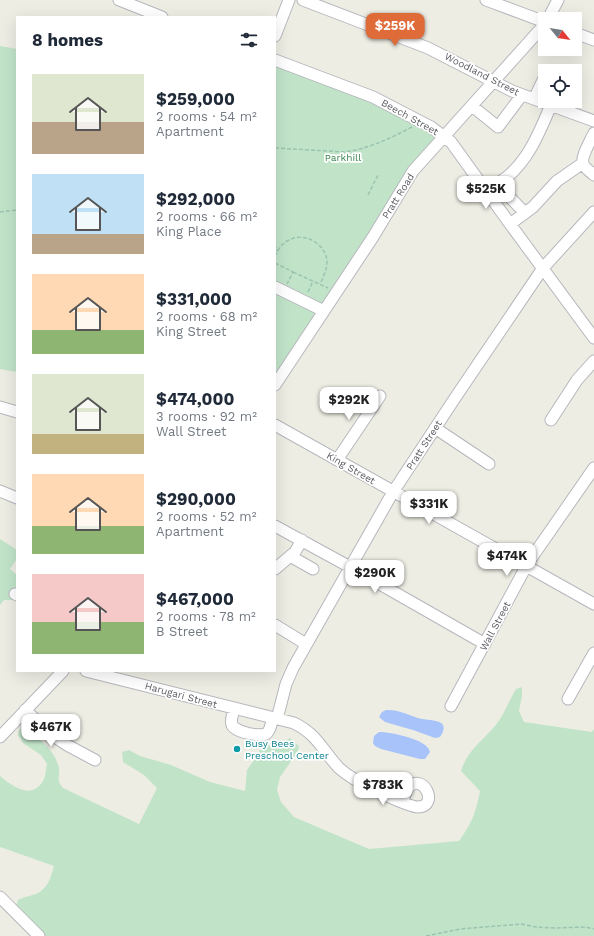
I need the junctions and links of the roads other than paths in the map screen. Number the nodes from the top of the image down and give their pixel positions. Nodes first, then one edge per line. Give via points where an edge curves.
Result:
1 (119, 0) edge
2 (289, 0) edge
3 (303, 0) edge
4 (486, 0) edge
5 (558, 0) edge
6 (552, 12) edge
7 (159, 16) edge
8 (538, 20) edge
9 (538, 31) edge
10 (276, 33) edge
11 (582, 36) edge
12 (594, 40) edge
13 (276, 60) edge
14 (493, 82) junction
15 (538, 91) edge
16 (522, 95) junction
17 (534, 99) junction
18 (538, 101) edge
19 (472, 106) junction
20 (550, 108) edge
21 (557, 108) edge
22 (594, 121) edge
23 (594, 133) edge
24 (445, 137) junction
25 (583, 163) junction
26 (594, 175) edge
27 (497, 184) junction
28 (486, 191) junction
29 (525, 212) junction
30 (594, 212) edge
31 (510, 224) junction
32 (543, 268) junction
33 (279, 289) edge
34 (324, 311) junction
35 (594, 338) edge
36 (594, 361) edge
37 (276, 383) edge
38 (380, 396) dead end
39 (0, 407) edge
40 (16, 412) edge
41 (551, 420) dead end
42 (276, 426) edge
43 (435, 428) junction
44 (337, 460) junction
45 (489, 464) dead end
46 (594, 468) edge
47 (0, 491) edge
48 (393, 492) junction
49 (16, 498) edge
50 (276, 527) edge
51 (302, 540) junction
52 (290, 556) junction
53 (526, 566) junction
54 (350, 567) junction
55 (276, 568) edge
56 (313, 569) dead end
57 (594, 604) edge
58 (276, 626) edge
59 (306, 644) junction
60 (485, 644) junction
61 (594, 653) edge
62 (62, 672) edge
63 (90, 672) edge
64 (568, 699) dead end
65 (451, 706) dead end
66 (234, 709) junction
67 (25, 710) junction
68 (275, 718) junction
69 (0, 737) edge
70 (95, 760) dead end
71 (402, 802) dead end
72 (0, 896) edge
73 (39, 936) edge

1 - 7 street
2 - 10 street
3 - 14 street, Woodland Street via 428,48
4 - 8 street
5 - 6 street
9 - 14 street, Pratt Road
11 - 12 street
13 - 24 street, Beech Street via 373,97
14 - 16 street, Woodland Street
14 - 19 street, Pratt Road
15 - 17 street
16 - 17 street, Woodland Street
16 - 19 street via 498,127
17 - 18 street, Woodland Street
19 - 24 street, Pratt Road
20 - 27 street via 533,145 508,176
21 - 22 street, Woodland Street
23 - 25 street via 584,154
24 - 28 street, Beech Street via 453,144
24 - 34 street, Pratt Road via 413,172
25 - 26 street
25 - 29 street via 557,181
27 - 28 street
27 - 29 street
28 - 31 street, Beech Street
29 - 31 street
30 - 32 street, Pratt Street
31 - 32 street, Beech Street
32 - 35 street, Beech Street
32 - 43 street, Pratt Street
33 - 34 street
34 - 37 street, Pratt Road
36 - 41 street via 577,380
38 - 44 street
39 - 40 street
42 - 44 street, King Street
43 - 45 street
43 - 48 street, Pratt Street
44 - 48 street, King Street
46 - 53 street, Wall Street
47 - 49 street
48 - 53 street, King Street
48 - 54 street, Pratt Street
50 - 51 street
51 - 52 street
51 - 54 street
52 - 55 street
52 - 56 street
53 - 57 street, King Street
53 - 60 street, Wall Street
54 - 59 street, Pratt Street
54 - 60 street
58 - 59 street
59 - 68 street, Pratt Street via 290,675
60 - 65 street, Wall Street
61 - 64 street
62 - 67 street
63 - 66 street, Harugari Street
66 - 68 street, Harugari Street
66 - 68 street, Pratt Street via 232,725 244,732 265,734
67 - 69 street
67 - 70 street via 55,737
68 - 71 street, Harugari Street via 294,723 310,733 339,767 354,780
72 - 73 street

